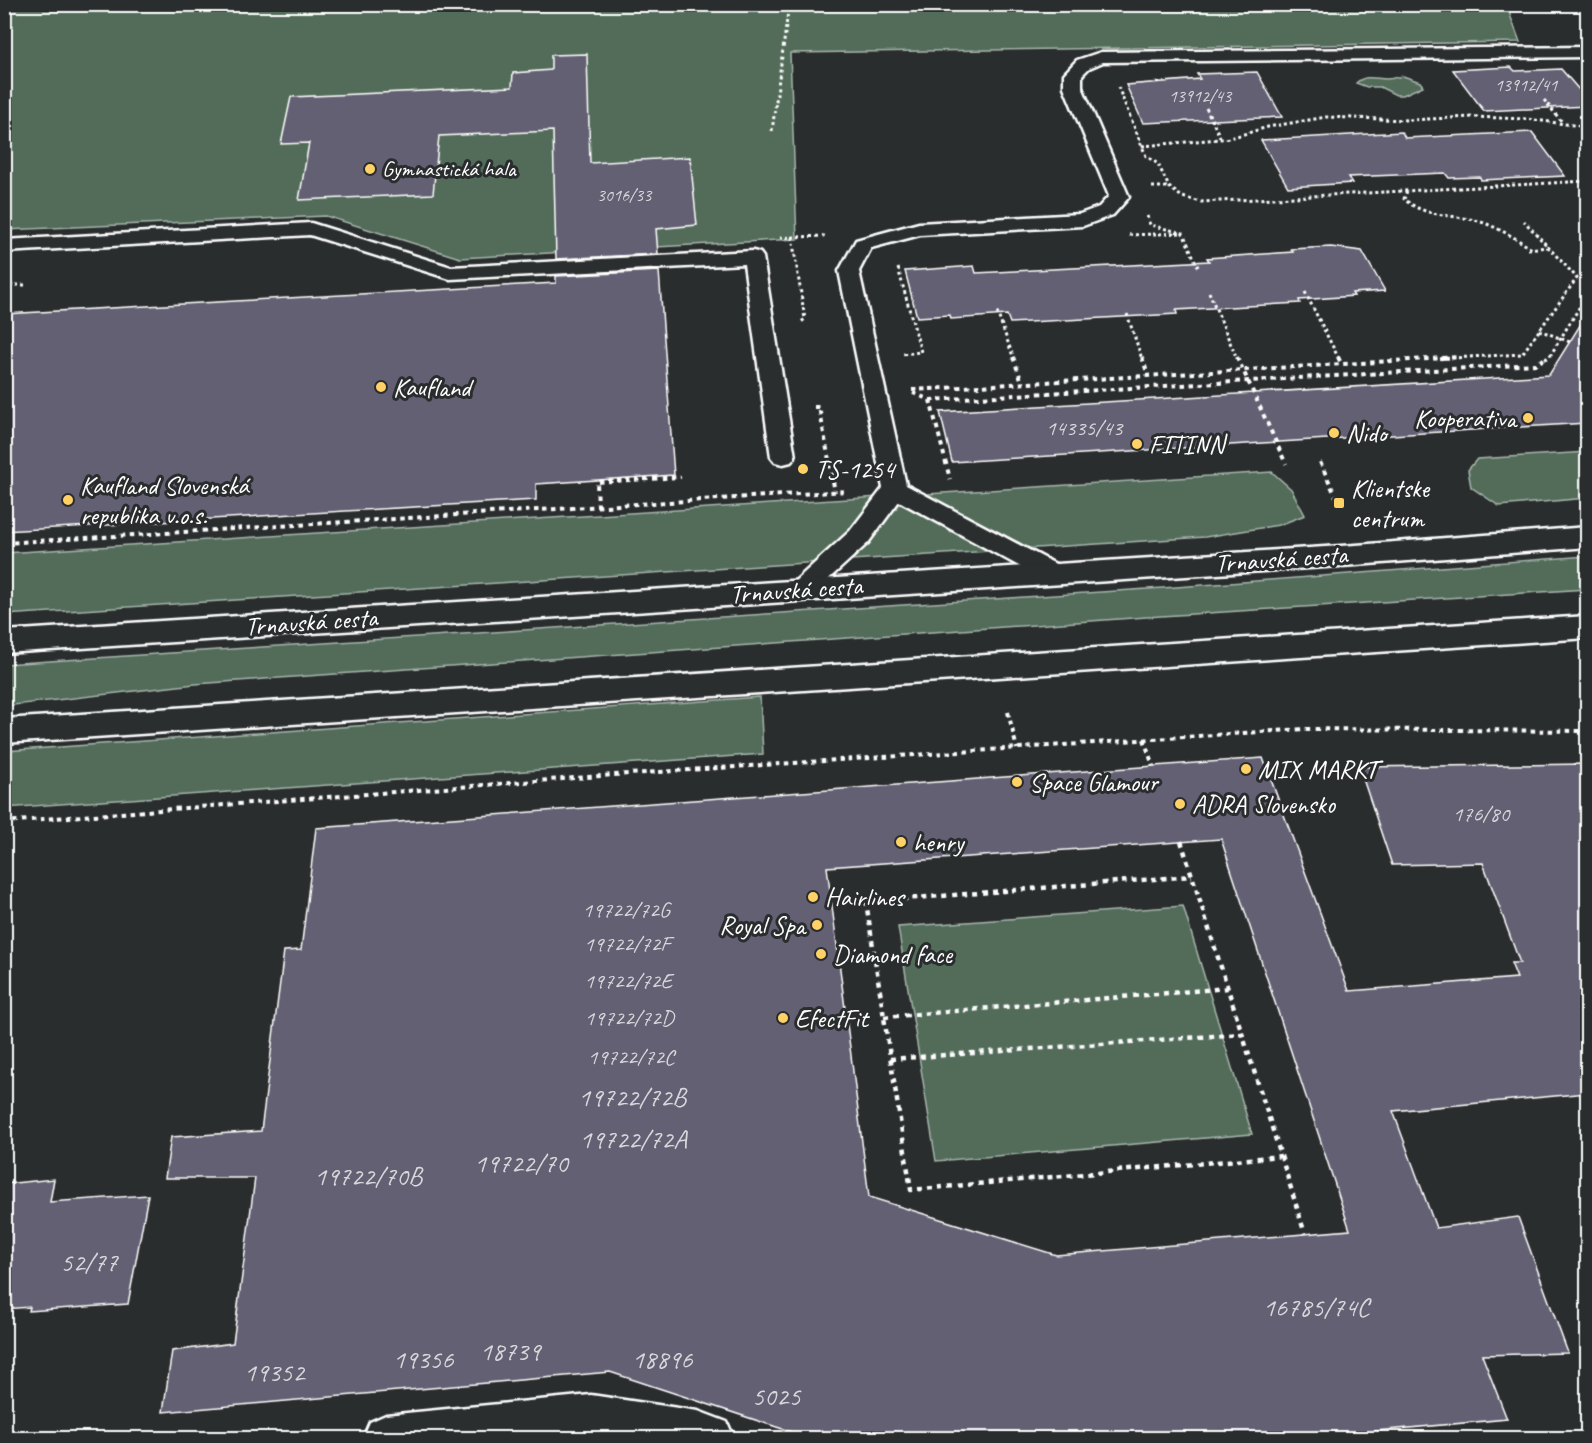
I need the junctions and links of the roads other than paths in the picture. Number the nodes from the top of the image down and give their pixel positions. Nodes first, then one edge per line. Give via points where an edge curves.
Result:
1 (1587, 52) edge
2 (4, 246) edge
3 (783, 457) dead end
4 (896, 489) junction
5 (1587, 537) edge
6 (1054, 574) junction
7 (802, 589) junction
8 (1587, 627) edge
9 (4, 642) edge
10 (4, 732) edge
11 (386, 1438) edge
12 (711, 1438) edge

1 - 4 lane via 1385,58 1101,57 1083,64 1073,74 1073,87 1119,197 1106,211 1083,220 920,229 862,244 849,272
2 - 3 lane via 311,230 450,273 753,257
4 - 6 lane
4 - 7 lane via 859,537
5 - 6 main road, Trnavská cesta
6 - 7 main road, Trnavská cesta
7 - 9 main road, Trnavská cesta
8 - 10 main road
11 - 12 main road via 591,1418

